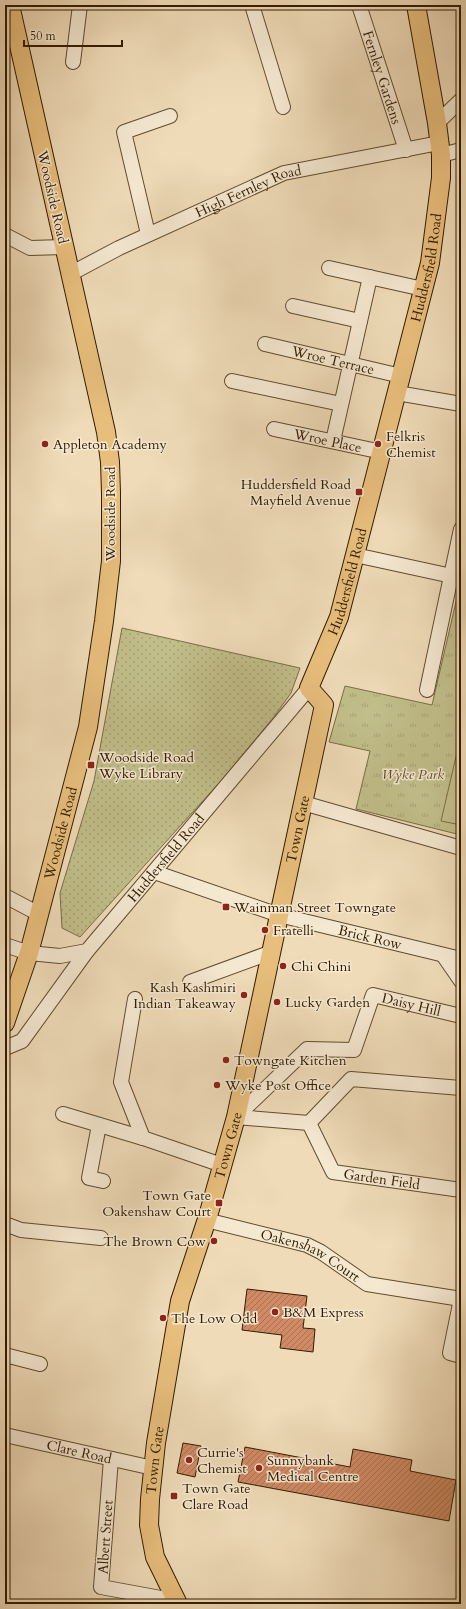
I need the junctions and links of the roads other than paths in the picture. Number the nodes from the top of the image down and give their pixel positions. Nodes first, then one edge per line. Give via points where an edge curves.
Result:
1 (10, 5) edge
2 (80, 5) edge
3 (252, 5) edge
4 (359, 5) edge
5 (416, 5) edge
6 (73, 62) dead end
7 (461, 100) edge
8 (283, 107) dead end
9 (170, 116) dead end
10 (437, 123) junction
11 (440, 149) junction
12 (406, 150) junction
13 (461, 150) edge
14 (148, 234) junction
15 (5, 235) edge
16 (64, 247) junction
17 (329, 268) dead end
18 (70, 274) junction
19 (370, 277) junction
20 (423, 289) junction
21 (293, 306) dead end
22 (360, 321) junction
23 (265, 344) dead end
24 (350, 364) junction
25 (232, 381) dead end
26 (399, 384) junction
27 (341, 404) junction
28 (461, 404) edge
29 (274, 429) dead end
30 (333, 441) junction
31 (382, 452) junction
32 (461, 529) edge
33 (355, 555) junction
34 (456, 577) edge
35 (309, 688) junction
36 (427, 690) dead end
37 (303, 802) junction
38 (461, 848) edge
39 (154, 872) junction
40 (5, 896) edge
41 (40, 914) junction
42 (279, 915) junction
43 (5, 945) edge
44 (87, 951) junction
45 (272, 952) junction
46 (29, 953) junction
47 (443, 955) junction
48 (461, 959) edge
49 (461, 981) edge
50 (190, 982) dead end
51 (135, 999) dead end
52 (461, 1016) edge
53 (5, 1023) edge
54 (5, 1048) edge
55 (461, 1088) edge
56 (63, 1114) dead end
57 (236, 1117) junction
58 (309, 1123) junction
59 (99, 1125) junction
60 (143, 1138) junction
61 (222, 1165) junction
62 (103, 1181) dead end
63 (461, 1190) edge
64 (206, 1220) junction
65 (5, 1224) edge
66 (101, 1238) dead end
67 (461, 1299) edge
68 (5, 1355) edge
69 (461, 1356) edge
70 (40, 1364) dead end
71 (5, 1435) edge
72 (111, 1459) junction
73 (153, 1468) junction
74 (177, 1602) edge

1 - 16 main road, Woodside Road
2 - 6 street
3 - 8 street
4 - 12 street, Fernley Gardens
5 - 10 main road, Huddersfield Road
7 - 10 street
9 - 14 street via 124,132
10 - 11 main road, Huddersfield Road
11 - 12 street, High Fernley Road
11 - 13 street, High Fernley Road
11 - 20 main road, Huddersfield Road via 441,178 434,240
12 - 14 street, High Fernley Road via 284,173
14 - 18 street, High Fernley Road
15 - 16 street via 30,248
16 - 18 main road, Woodside Road
17 - 19 street
18 - 41 main road, Woodside Road via 106,432 110,462 111,561 88,727
19 - 20 street
19 - 22 street
20 - 26 main road, Huddersfield Road
21 - 22 street
22 - 24 street
23 - 24 street, Wroe Terrace
24 - 26 street, Wroe Terrace
24 - 27 street
25 - 27 street
26 - 28 street, Wroe Terrace
26 - 31 main road, Huddersfield Road
27 - 30 street
29 - 30 street, Wroe Place
30 - 31 street, Wroe Place
31 - 33 main road, Huddersfield Road
32 - 34 street
33 - 34 street
33 - 35 main road, Huddersfield Road via 339,617
34 - 36 street
35 - 37 main road, Town Gate via 324,705
35 - 39 street, Huddersfield Road
37 - 38 street
37 - 42 main road, Town Gate
39 - 42 street, Brick Row
39 - 44 street, Huddersfield Road
40 - 41 street
41 - 46 main road, Woodside Road
42 - 45 main road, Town Gate
42 - 47 street, Brick Row
43 - 46 street
44 - 46 street via 60,956
44 - 54 street, Huddersfield Road via 22,1041
45 - 50 street
45 - 57 main road, Town Gate
46 - 53 main road
47 - 48 street, Brick Row
47 - 49 street
51 - 60 street via 120,1082
52 - 57 street, Daisy Hill via 373,995 354,1050 307,1049
55 - 58 street via 351,1079
56 - 59 street
57 - 58 street
57 - 61 main road, Town Gate
58 - 63 street, Garden Field via 333,1172
59 - 60 street
59 - 62 street via 89,1178
60 - 61 street
61 - 64 main road, Town Gate
64 - 67 street, Oakenshaw Court via 307,1245 367,1284
64 - 73 main road, Town Gate via 180,1301
65 - 66 street via 21,1230
67 - 69 street, Oakenshaw Court via 450,1353
68 - 70 street
71 - 72 street, Clare Road
72 - 73 street, Clare Road
72 - 74 street, Albert Street via 101,1587
73 - 74 main road, Town Gate via 149,1525 155,1557

